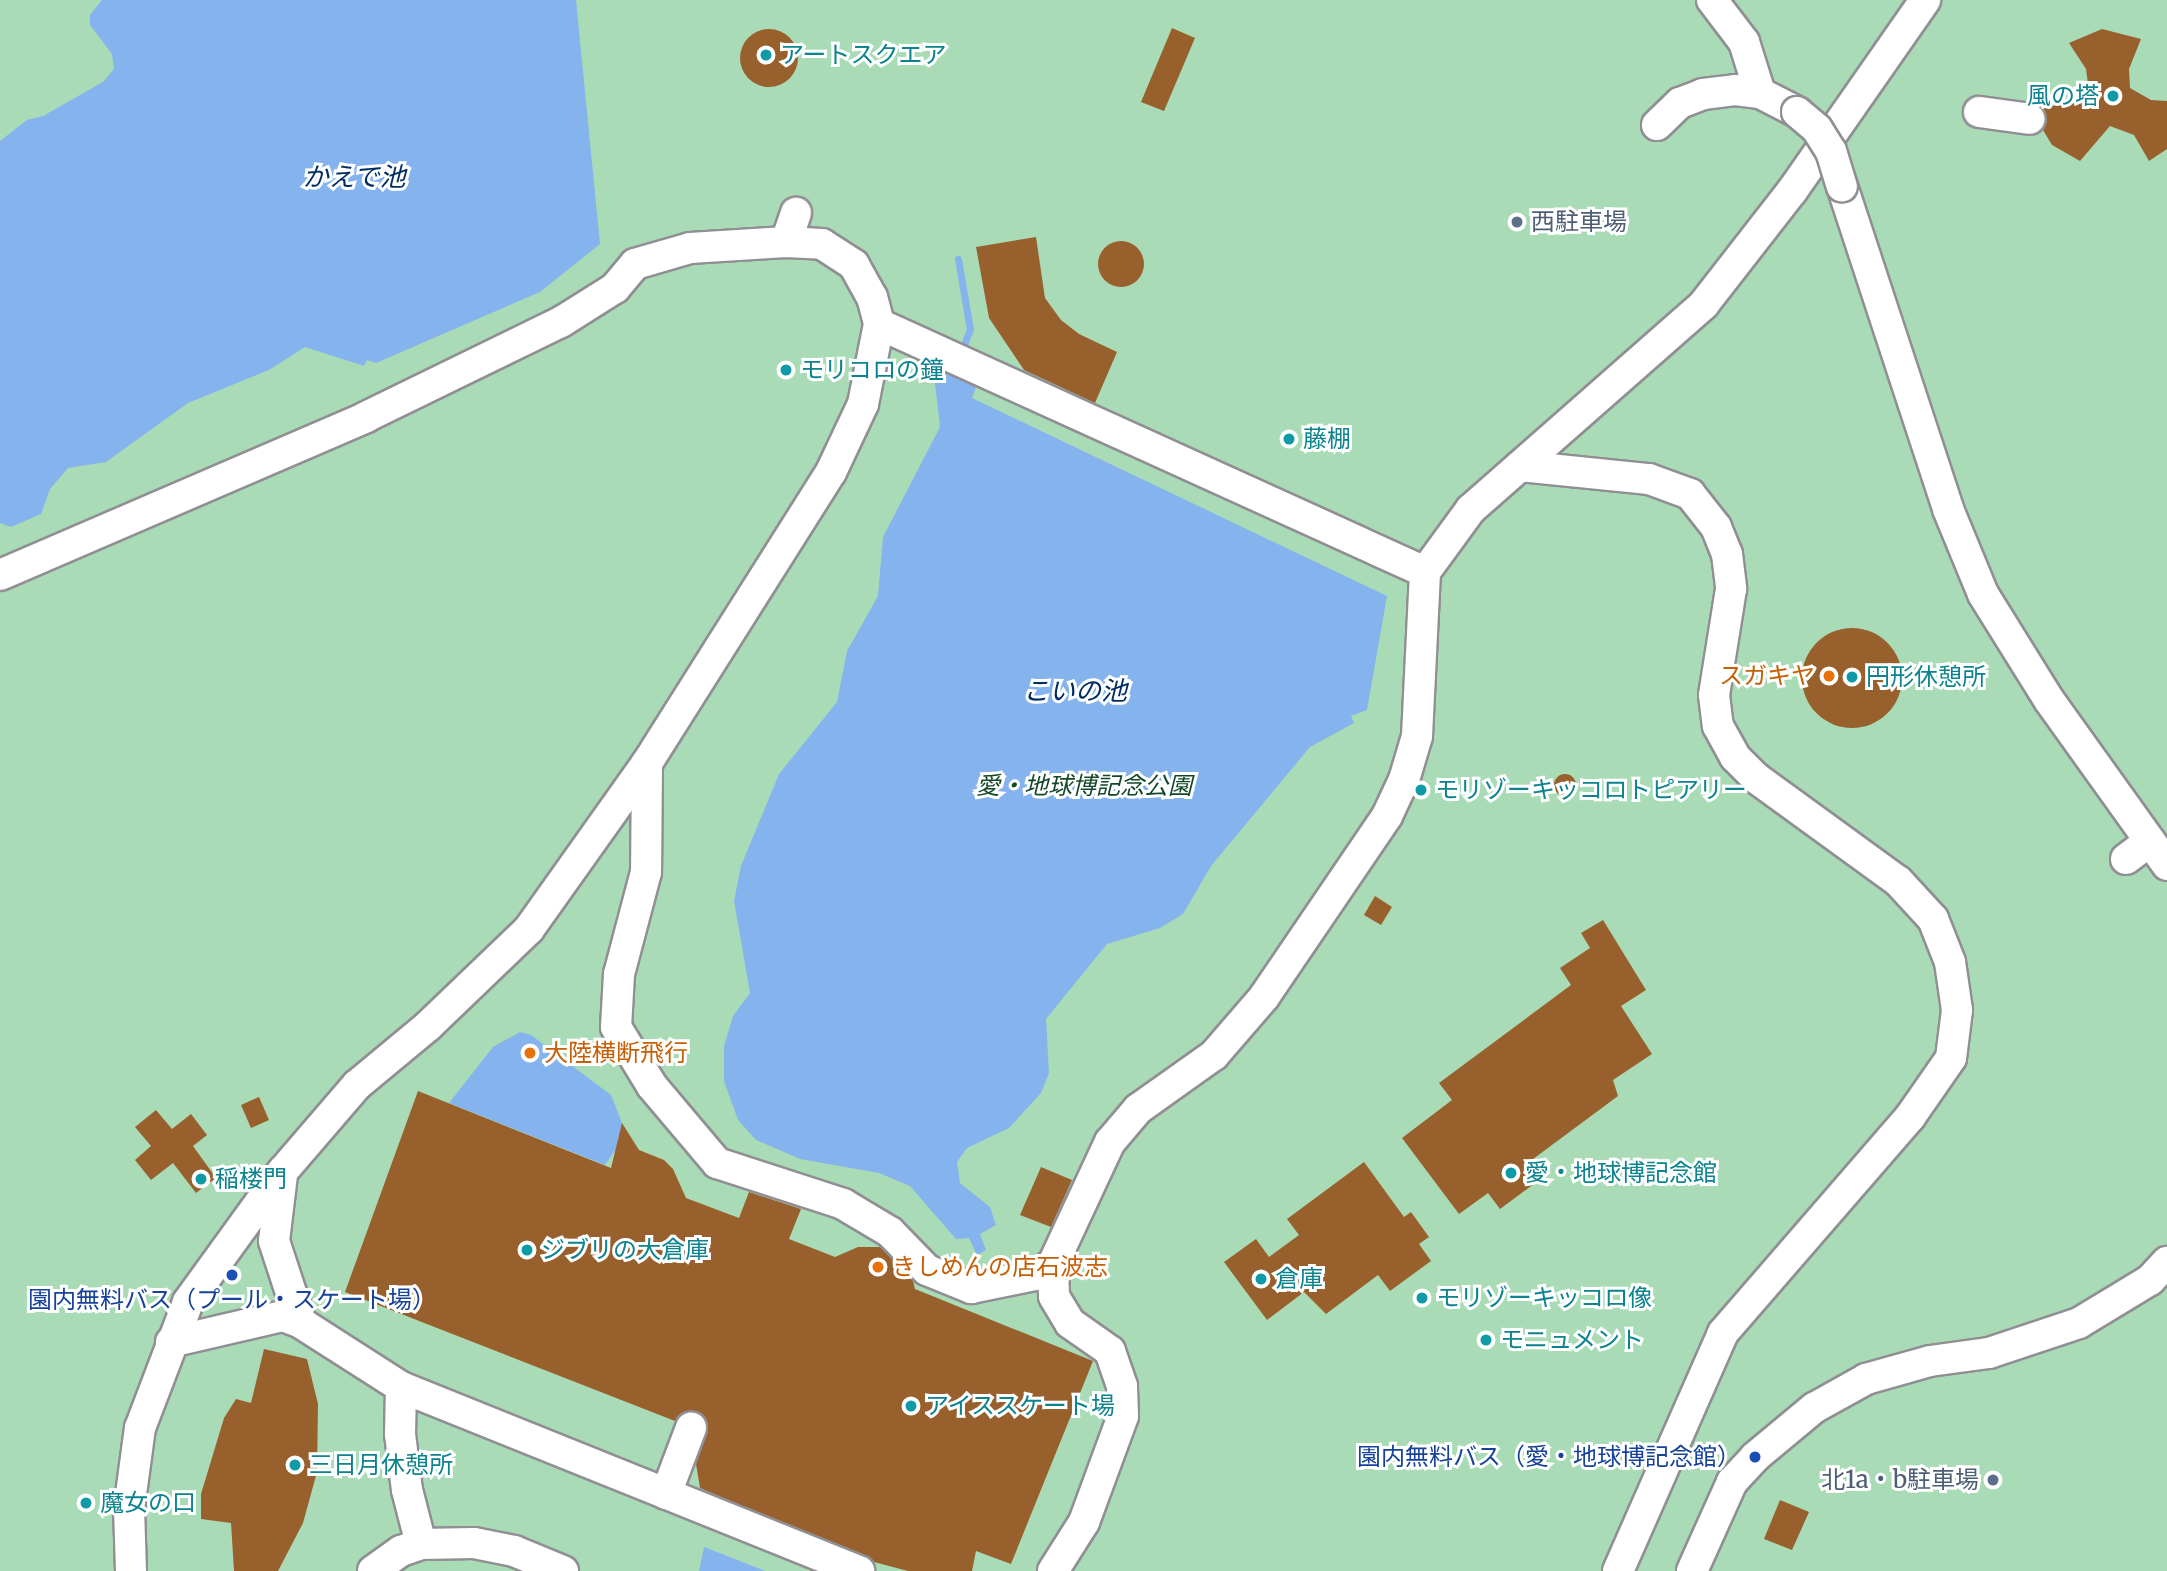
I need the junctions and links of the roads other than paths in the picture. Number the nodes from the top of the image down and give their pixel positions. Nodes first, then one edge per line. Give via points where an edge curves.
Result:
1 (1712, 0) edge
2 (1925, 0) edge
3 (1760, 93) junction
4 (1979, 112) dead end
5 (2030, 119) dead end
6 (1657, 125) dead end
7 (796, 213) dead end
8 (786, 242) junction
9 (879, 324) junction
10 (1520, 466) junction
11 (1424, 572) junction
12 (0, 575) edge
13 (647, 763) junction
14 (2159, 853) edge
15 (2126, 859) dead end
16 (283, 1171) junction
17 (2167, 1262) edge
18 (1053, 1264) junction
19 (302, 1323) junction
20 (171, 1342) junction
21 (401, 1387) junction
22 (691, 1428) dead end
23 (666, 1494) junction
24 (421, 1544) junction
25 (131, 1571) edge
26 (373, 1571) edge
27 (563, 1571) edge
28 (859, 1571) edge
29 (1053, 1571) edge
30 (1618, 1571) edge
31 (1692, 1571) edge

1 - 3 street via 1744,42
2 - 10 street via 1772,219 1704,304
3 - 6 street via 1703,94 1680,103
3 - 14 street, bridge via 1797,112 1831,151 1948,509 1983,594 2049,700
4 - 5 street
7 - 8 street
8 - 9 street via 822,244 854,265 872,297
8 - 12 street via 690,248 635,264 615,288 536,335 366,417
9 - 11 street
9 - 13 street via 863,404 831,472
10 - 11 street via 1471,509
10 - 30 street via 1649,479 1690,494 1716,527 1727,554 1731,589 1714,695 1718,726 1735,757 1755,778 1838,821 1933,919 1950,962 1957,1010 1951,1058 1910,1117 1723,1333
11 - 18 street via 1417,736 1387,816 1265,997 1214,1055 1138,1109 1110,1142
13 - 16 street via 529,929 428,1026 357,1085
13 - 18 street via 646,872 619,974 617,1027 652,1086 717,1163 843,1204 890,1232 928,1270 971,1288 1035,1275
14 - 15 street
16 - 19 street via 274,1241
16 - 20 street via 188,1302
17 - 31 street via 2150,1280 2080,1322 1989,1353 1930,1361 1866,1379 1814,1408 1732,1482
18 - 29 street via 1054,1296 1070,1323 1110,1351 1122,1386 1123,1416 1084,1522
19 - 20 street via 283,1317 254,1321
19 - 21 street
20 - 25 street via 140,1428 131,1476 127,1530
21 - 23 street
21 - 24 street via 404,1467
22 - 23 street
23 - 28 street
24 - 26 street via 401,1551
24 - 27 street via 501,1548

